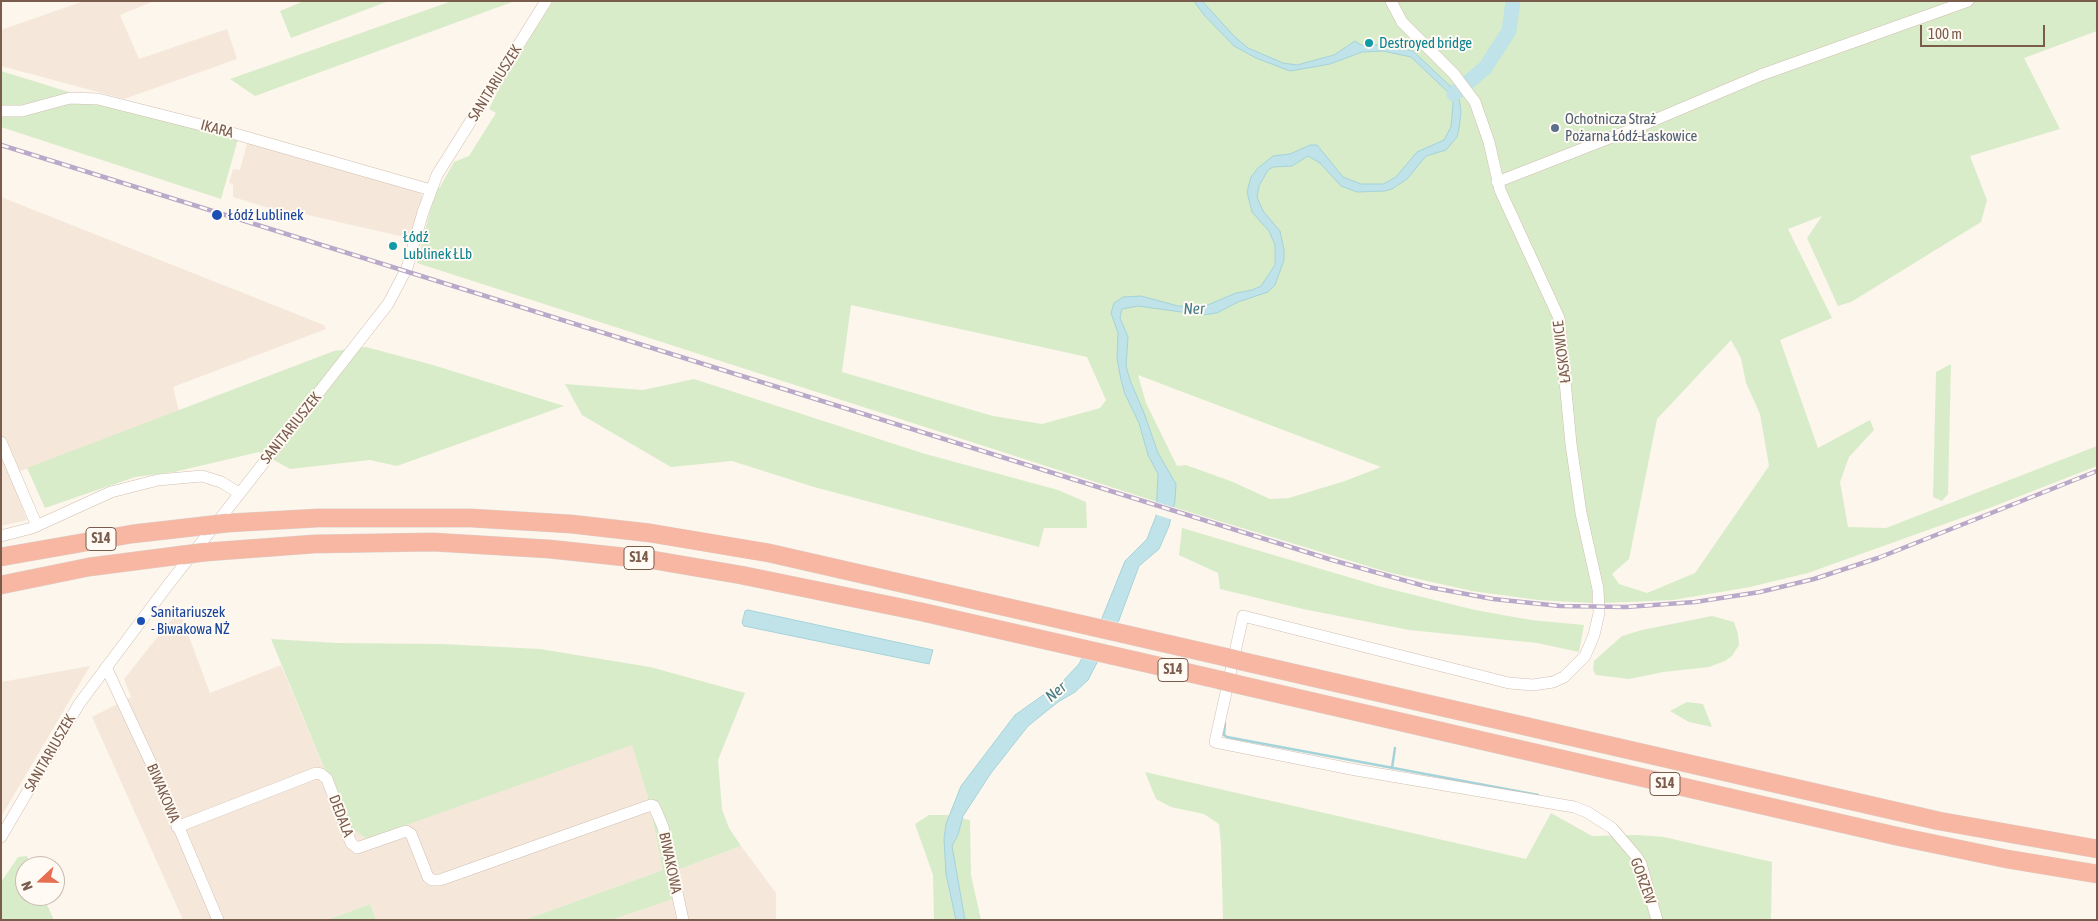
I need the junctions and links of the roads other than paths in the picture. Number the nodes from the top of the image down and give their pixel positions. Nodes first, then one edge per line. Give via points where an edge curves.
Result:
1 (546, 1) edge
2 (1391, 1) edge
3 (1968, 1) edge
4 (1, 111) edge
5 (1497, 182) junction
6 (431, 190) junction
7 (1, 442) edge
8 (239, 493) junction
9 (37, 526) junction
10 (1, 536) edge
11 (1, 557) edge
12 (1, 584) edge
13 (106, 667) junction
14 (1564, 677) joint
15 (654, 806) joint
16 (178, 827) junction
17 (1, 837) edge
18 (2097, 849) edge
19 (2097, 874) edge
20 (218, 920) edge
21 (683, 920) edge
22 (1657, 920) edge

1 - 6 street, SANITARIUSZEK via 440,170
2 - 5 street, ŁASKOWICE via 1402,22 1457,77 1472,97 1483,123
3 - 5 street via 1761,75
4 - 6 street, IKARA via 22,111 77,97 98,98
5 - 14 street, ŁASKOWICE via 1559,318 1571,444 1581,513 1598,589 1599,613 1594,635 1585,656
6 - 8 street, SANITARIUSZEK via 408,268 393,297
7 - 9 street
8 - 9 street via 222,482 202,476 165,479 111,492
8 - 13 street, SANITARIUSZEK
9 - 10 street
11 - 18 highway, S14, bridge via 132,534 318,518 461,517 650,533 769,553 1939,821
12 - 19 highway, S14, bridge via 182,554 314,544 433,542 653,560 913,610 1896,836
13 - 16 street, BIWAKOWA
13 - 17 street, SANITARIUSZEK via 69,719
14 - 22 street, GORZEW via 1533,685 1509,683 1243,616 1215,742 1574,808 1600,820 1627,843 1641,864
15 - 16 street, DEDALA via 440,880 428,877 411,834 406,831 358,848 351,843 327,779 321,774
15 - 21 street, BIWAKOWA via 663,827
16 - 20 street, BIWAKOWA

